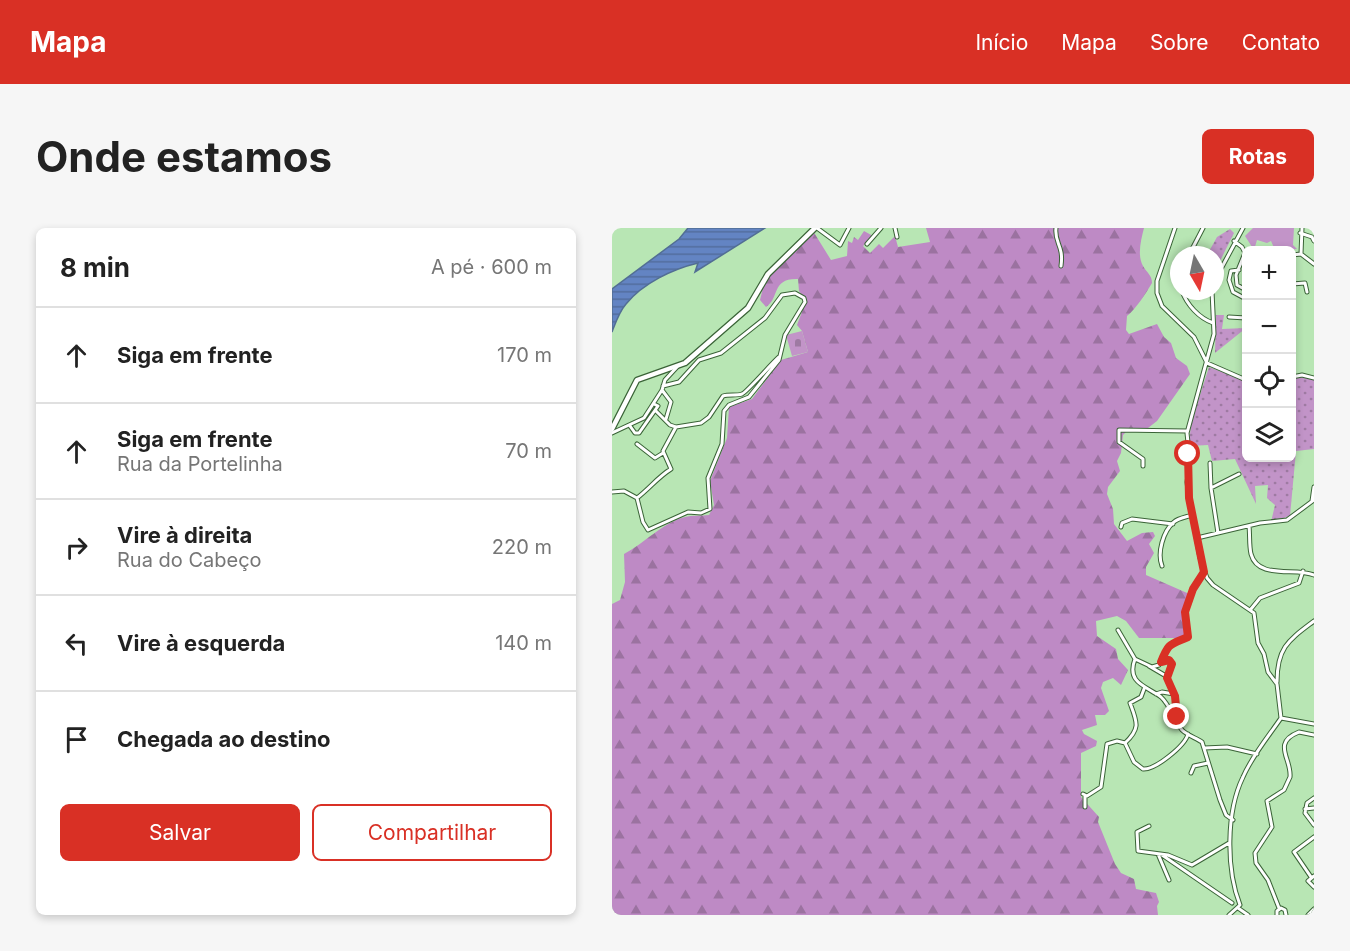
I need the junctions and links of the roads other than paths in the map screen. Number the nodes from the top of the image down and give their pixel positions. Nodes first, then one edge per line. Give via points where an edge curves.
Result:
1 (816, 228) edge
2 (849, 228) edge
3 (881, 228) edge
4 (895, 228) edge
5 (1056, 228) edge
6 (1175, 228) edge
7 (1203, 228) edge
8 (1243, 228) edge
9 (1302, 228) edge
10 (1299, 234) junction
11 (897, 237) dead end
12 (1234, 241) junction
13 (1314, 241) edge
14 (867, 244) dead end
15 (1194, 246) edge
16 (1301, 254) junction
17 (1296, 255) edge
18 (1224, 262) edge
19 (1314, 264) edge
20 (1061, 266) dead end
21 (1239, 270) junction
22 (1296, 284) edge
23 (1242, 288) edge
24 (1307, 292) dead end
25 (1242, 297) edge
26 (1186, 300) edge
27 (1212, 300) edge
28 (1229, 317) dead end
29 (1242, 318) edge
30 (1213, 323) junction
31 (781, 356) junction
32 (1207, 363) junction
33 (677, 367) junction
34 (1296, 376) edge
35 (1242, 378) edge
36 (1314, 378) edge
37 (662, 388) junction
38 (654, 404) junction
39 (656, 411) junction
40 (666, 419) junction
41 (630, 426) junction
42 (676, 427) junction
43 (612, 431) edge
44 (1187, 431) junction
45 (637, 444) dead end
46 (663, 451) junction
47 (1210, 463) dead end
48 (1143, 466) dead end
49 (1239, 474) dead end
50 (1314, 486) edge
51 (1211, 488) junction
52 (612, 492) edge
53 (637, 498) junction
54 (1313, 500) edge
55 (1192, 515) junction
56 (1173, 524) junction
57 (1249, 526) junction
58 (1121, 527) dead end
59 (1218, 533) junction
60 (1197, 538) junction
61 (1162, 566) dead end
62 (1303, 571) junction
63 (1204, 572) junction
64 (1314, 575) edge
65 (1251, 609) junction
66 (1314, 621) edge
67 (1118, 630) dead end
68 (1135, 659) junction
69 (1161, 662) junction
70 (1148, 665) junction
71 (1167, 678) junction
72 (1277, 684) junction
73 (1144, 689) junction
74 (1155, 694) junction
75 (1174, 694) junction
76 (1281, 718) junction
77 (1177, 721) junction
78 (1314, 724) edge
79 (1188, 734) junction
80 (1314, 735) edge
81 (1125, 743) junction
82 (1204, 748) junction
83 (1257, 754) junction
84 (1208, 763) junction
85 (1191, 773) dead end
86 (1314, 798) edge
87 (1085, 807) dead end
88 (1314, 808) edge
89 (1305, 809) junction
90 (1233, 820) junction
91 (1314, 825) edge
92 (1149, 826) dead end
93 (1314, 837) edge
94 (1229, 843) junction
95 (1160, 854) junction
96 (1313, 877) edge
97 (1169, 880) dead end
98 (1314, 887) edge
99 (1236, 904) junction
100 (1279, 908) junction
101 (1313, 910) edge
102 (1229, 915) edge
103 (1248, 915) edge
104 (1277, 915) edge
105 (1286, 915) edge
106 (1308, 915) edge

1 - 2 street via 840,245
1 - 33 main road via 768,274 748,308
3 - 14 street
4 - 11 street
5 - 20 street via 1055,236 1062,248
6 - 32 street via 1156,293 1162,306 1194,337
7 - 15 street
8 - 12 street
9 - 10 street
10 - 13 street
10 - 16 street
12 - 18 street
12 - 21 street via 1245,254
16 - 17 street
16 - 19 street
21 - 23 street via 1237,285
21 - 25 street via 1231,271 1229,280 1233,292
22 - 24 street via 1305,283
26 - 30 street via 1201,317
27 - 30 street
28 - 29 street
30 - 32 street
31 - 37 street via 785,335 805,302 798,293 782,295 765,318 721,353 699,360 679,382
31 - 42 street via 748,390 723,396 701,423
31 - 53 street via 749,397 724,411 722,444 708,478 710,509 688,512 650,530 643,522
32 - 35 street
32 - 44 street
33 - 37 street
33 - 43 main road via 637,380
34 - 36 street
37 - 38 street
37 - 40 street via 671,402
38 - 39 street via 658,406
38 - 41 street via 644,418
39 - 40 street
39 - 41 street via 638,433
40 - 42 street
41 - 43 street
42 - 46 street
44 - 48 street via 1119,430 1119,442 1143,459
44 - 55 street via 1187,482
45 - 46 street via 655,458
46 - 53 street via 671,469
47 - 51 street
49 - 51 street
50 - 54 street
51 - 59 street
52 - 53 street
54 - 57 street via 1287,520
55 - 56 street
55 - 60 street
56 - 58 street via 1132,519
56 - 61 street via 1162,545
57 - 59 street
57 - 62 street via 1251,554 1256,564 1267,570
59 - 60 street
60 - 63 street
62 - 64 street
62 - 65 street via 1299,584 1260,598
63 - 65 street via 1213,585
63 - 69 street via 1185,612 1188,637 1172,642
65 - 72 street via 1268,672
66 - 72 street via 1289,638 1277,667
67 - 68 street
68 - 70 street
68 - 73 street via 1134,680
69 - 70 street
69 - 71 street via 1171,661
70 - 71 street
71 - 75 street
72 - 76 street
73 - 74 street
73 - 81 street via 1141,697 1131,700 1138,727
74 - 75 street
74 - 77 street
75 - 77 street
76 - 78 street
76 - 83 street
77 - 79 street
79 - 81 street via 1180,748 1147,769 1134,762
79 - 82 street via 1203,742
80 - 100 street via 1299,732 1286,743 1284,757 1290,777 1284,790 1267,801 1272,827 1255,853 1256,863
81 - 87 street via 1107,744 1101,787 1084,795
82 - 83 street via 1224,747
82 - 84 street
83 - 90 street via 1242,778
84 - 85 street via 1194,766
84 - 90 street via 1226,814
86 - 89 street
88 - 89 street
89 - 91 street
90 - 94 street
92 - 95 street via 1137,832 1136,848
93 - 96 street via 1294,852
94 - 95 street via 1192,865
94 - 99 street
95 - 97 street
95 - 99 street
96 - 98 street via 1308,883
99 - 102 street
99 - 103 street
100 - 104 street
100 - 105 street via 1285,909
101 - 106 street

